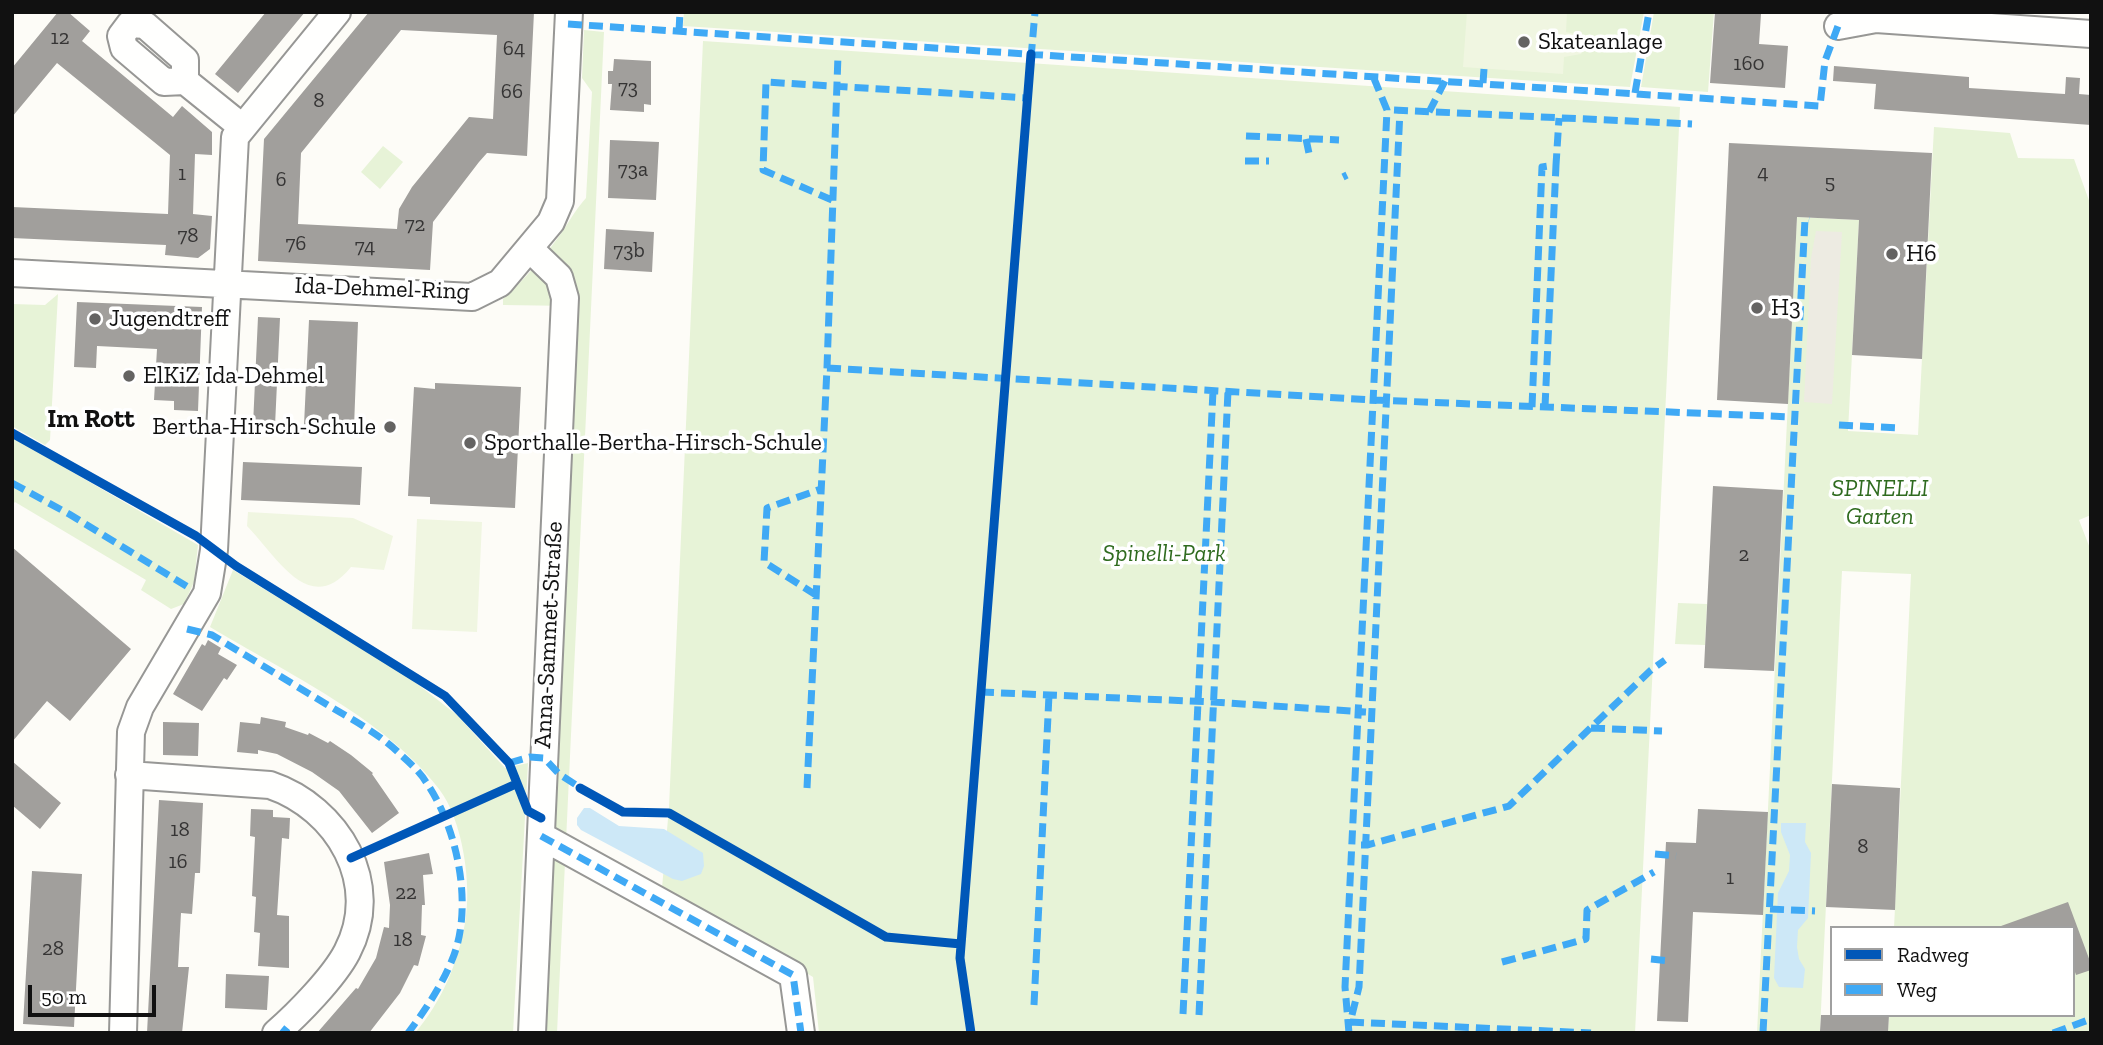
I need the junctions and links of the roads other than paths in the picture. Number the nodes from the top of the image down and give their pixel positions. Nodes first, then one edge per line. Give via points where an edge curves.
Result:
1 (337, 12) edge
2 (569, 12) edge
3 (1838, 26) dead end
4 (2091, 34) edge
5 (185, 81) dead end
6 (242, 127) junction
7 (530, 249) junction
8 (12, 273) edge
9 (226, 284) junction
10 (129, 775) junction
11 (548, 840) junction
12 (123, 1033) edge
13 (276, 1033) edge
14 (532, 1033) edge
15 (801, 1033) edge

1 - 6 street
2 - 7 street, Ida-Dehmel-Ring via 560,201
3 - 4 street via 1876,19
5 - 6 street
6 - 9 street via 235,136
7 - 9 street, Ida-Dehmel-Ring via 500,283 472,297
7 - 11 street, Anna-Sammet-Straße via 559,277 565,298
8 - 9 street, Ida-Dehmel-Ring
9 - 10 street via 214,550 207,593 133,722
10 - 12 street
10 - 13 street via 270,785 316,811 346,848 357,877 360,907 351,944 335,970
11 - 14 street, Anna-Sammet-Straße
11 - 15 street via 793,975

